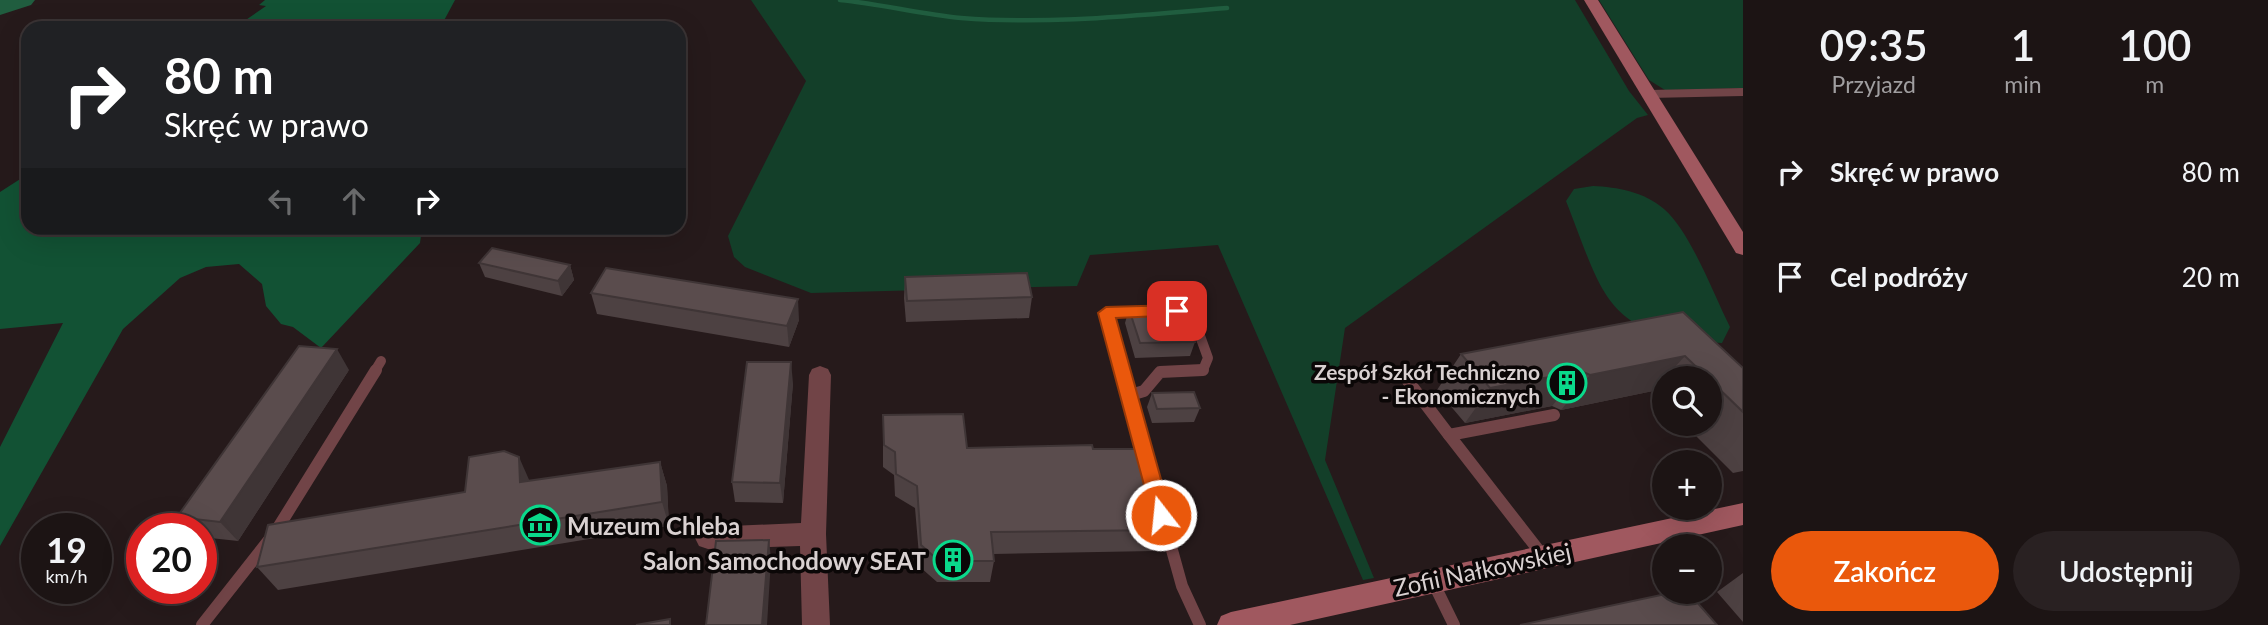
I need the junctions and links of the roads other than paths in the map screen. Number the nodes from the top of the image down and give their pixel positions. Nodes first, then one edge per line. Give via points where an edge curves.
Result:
1 (1591, 0) edge
2 (1743, 92) edge
3 (1649, 94) junction
4 (1743, 248) edge
5 (381, 361) dead end
6 (820, 375) dead end
7 (1408, 381) dead end
8 (1127, 396) junction
9 (1554, 415) dead end
10 (1449, 435) junction
11 (1741, 514) edge
12 (814, 534) junction
13 (708, 538) dead end
14 (1543, 556) junction
15 (1432, 580) junction
16 (202, 625) edge
17 (816, 625) edge
18 (1199, 625) edge
19 (1231, 625) edge
20 (1454, 625) edge

1 - 3 street
2 - 3 lane
3 - 4 street
5 - 16 lane via 276,531
6 - 12 street
7 - 10 lane
8 - 8 lane via 1106,313 1177,311 1195,322 1208,358 1203,370 1160,372 1144,391
8 - 18 lane via 1182,586
9 - 10 lane
10 - 14 lane
11 - 14 street, Zofii Nałkowskiej
12 - 13 street
12 - 17 street
14 - 15 street, Zofii Nałkowskiej
15 - 19 street, Zofii Nałkowskiej
15 - 20 lane

